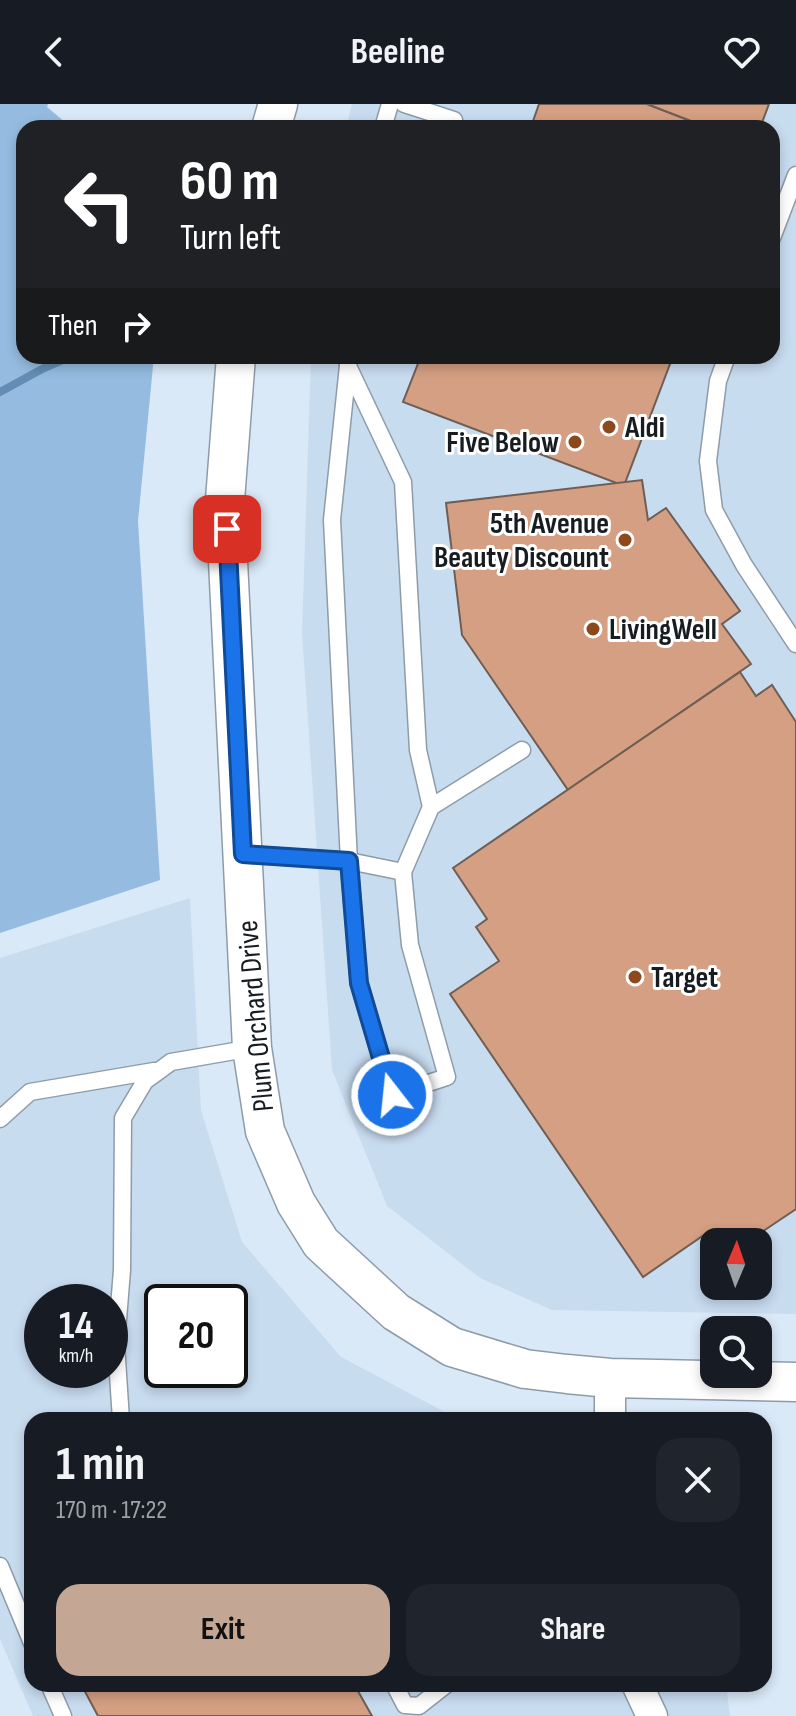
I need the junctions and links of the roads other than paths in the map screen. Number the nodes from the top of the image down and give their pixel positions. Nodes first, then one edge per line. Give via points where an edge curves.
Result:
1 (404, 104) edge
2 (455, 117) edge
3 (796, 175) edge
4 (780, 217) edge
5 (235, 364) edge
6 (349, 364) edge
7 (350, 364) edge
8 (724, 364) edge
9 (796, 644) edge
10 (522, 750) dead end
11 (431, 807) junction
12 (243, 854) junction
13 (349, 861) junction
14 (403, 872) junction
15 (252, 1048) junction
16 (160, 1070) junction
17 (0, 1119) edge
18 (610, 1378) junction
19 (796, 1382) edge
20 (120, 1412) edge
21 (610, 1412) edge
22 (0, 1566) edge
23 (24, 1624) edge
24 (52, 1692) edge
25 (398, 1692) edge
26 (437, 1692) edge
27 (641, 1692) edge
28 (63, 1716) edge
29 (652, 1716) edge

1 - 2 lane
3 - 4 lane
5 - 12 street, Plum Orchard Drive via 225,500
6 - 13 lane via 332,520
7 - 11 lane via 403,482 418,750
8 - 9 lane via 708,461 714,510
10 - 11 lane
11 - 14 lane
12 - 13 lane
12 - 15 street, Plum Orchard Drive
13 - 14 lane
13 - 14 lane via 359,983 392,1095 447,1077 410,945
15 - 16 lane via 171,1062
15 - 18 street, Plum Orchard Drive via 271,1146 296,1203 321,1243 342,1264 396,1312 452,1347 525,1369
16 - 17 lane via 30,1092
16 - 20 lane via 145,1081 123,1118 116,1344
18 - 19 street, Plum Orchard Drive
18 - 21 street
22 - 23 lane
24 - 28 lane
25 - 26 lane via 405,1705 419,1706
27 - 29 street

